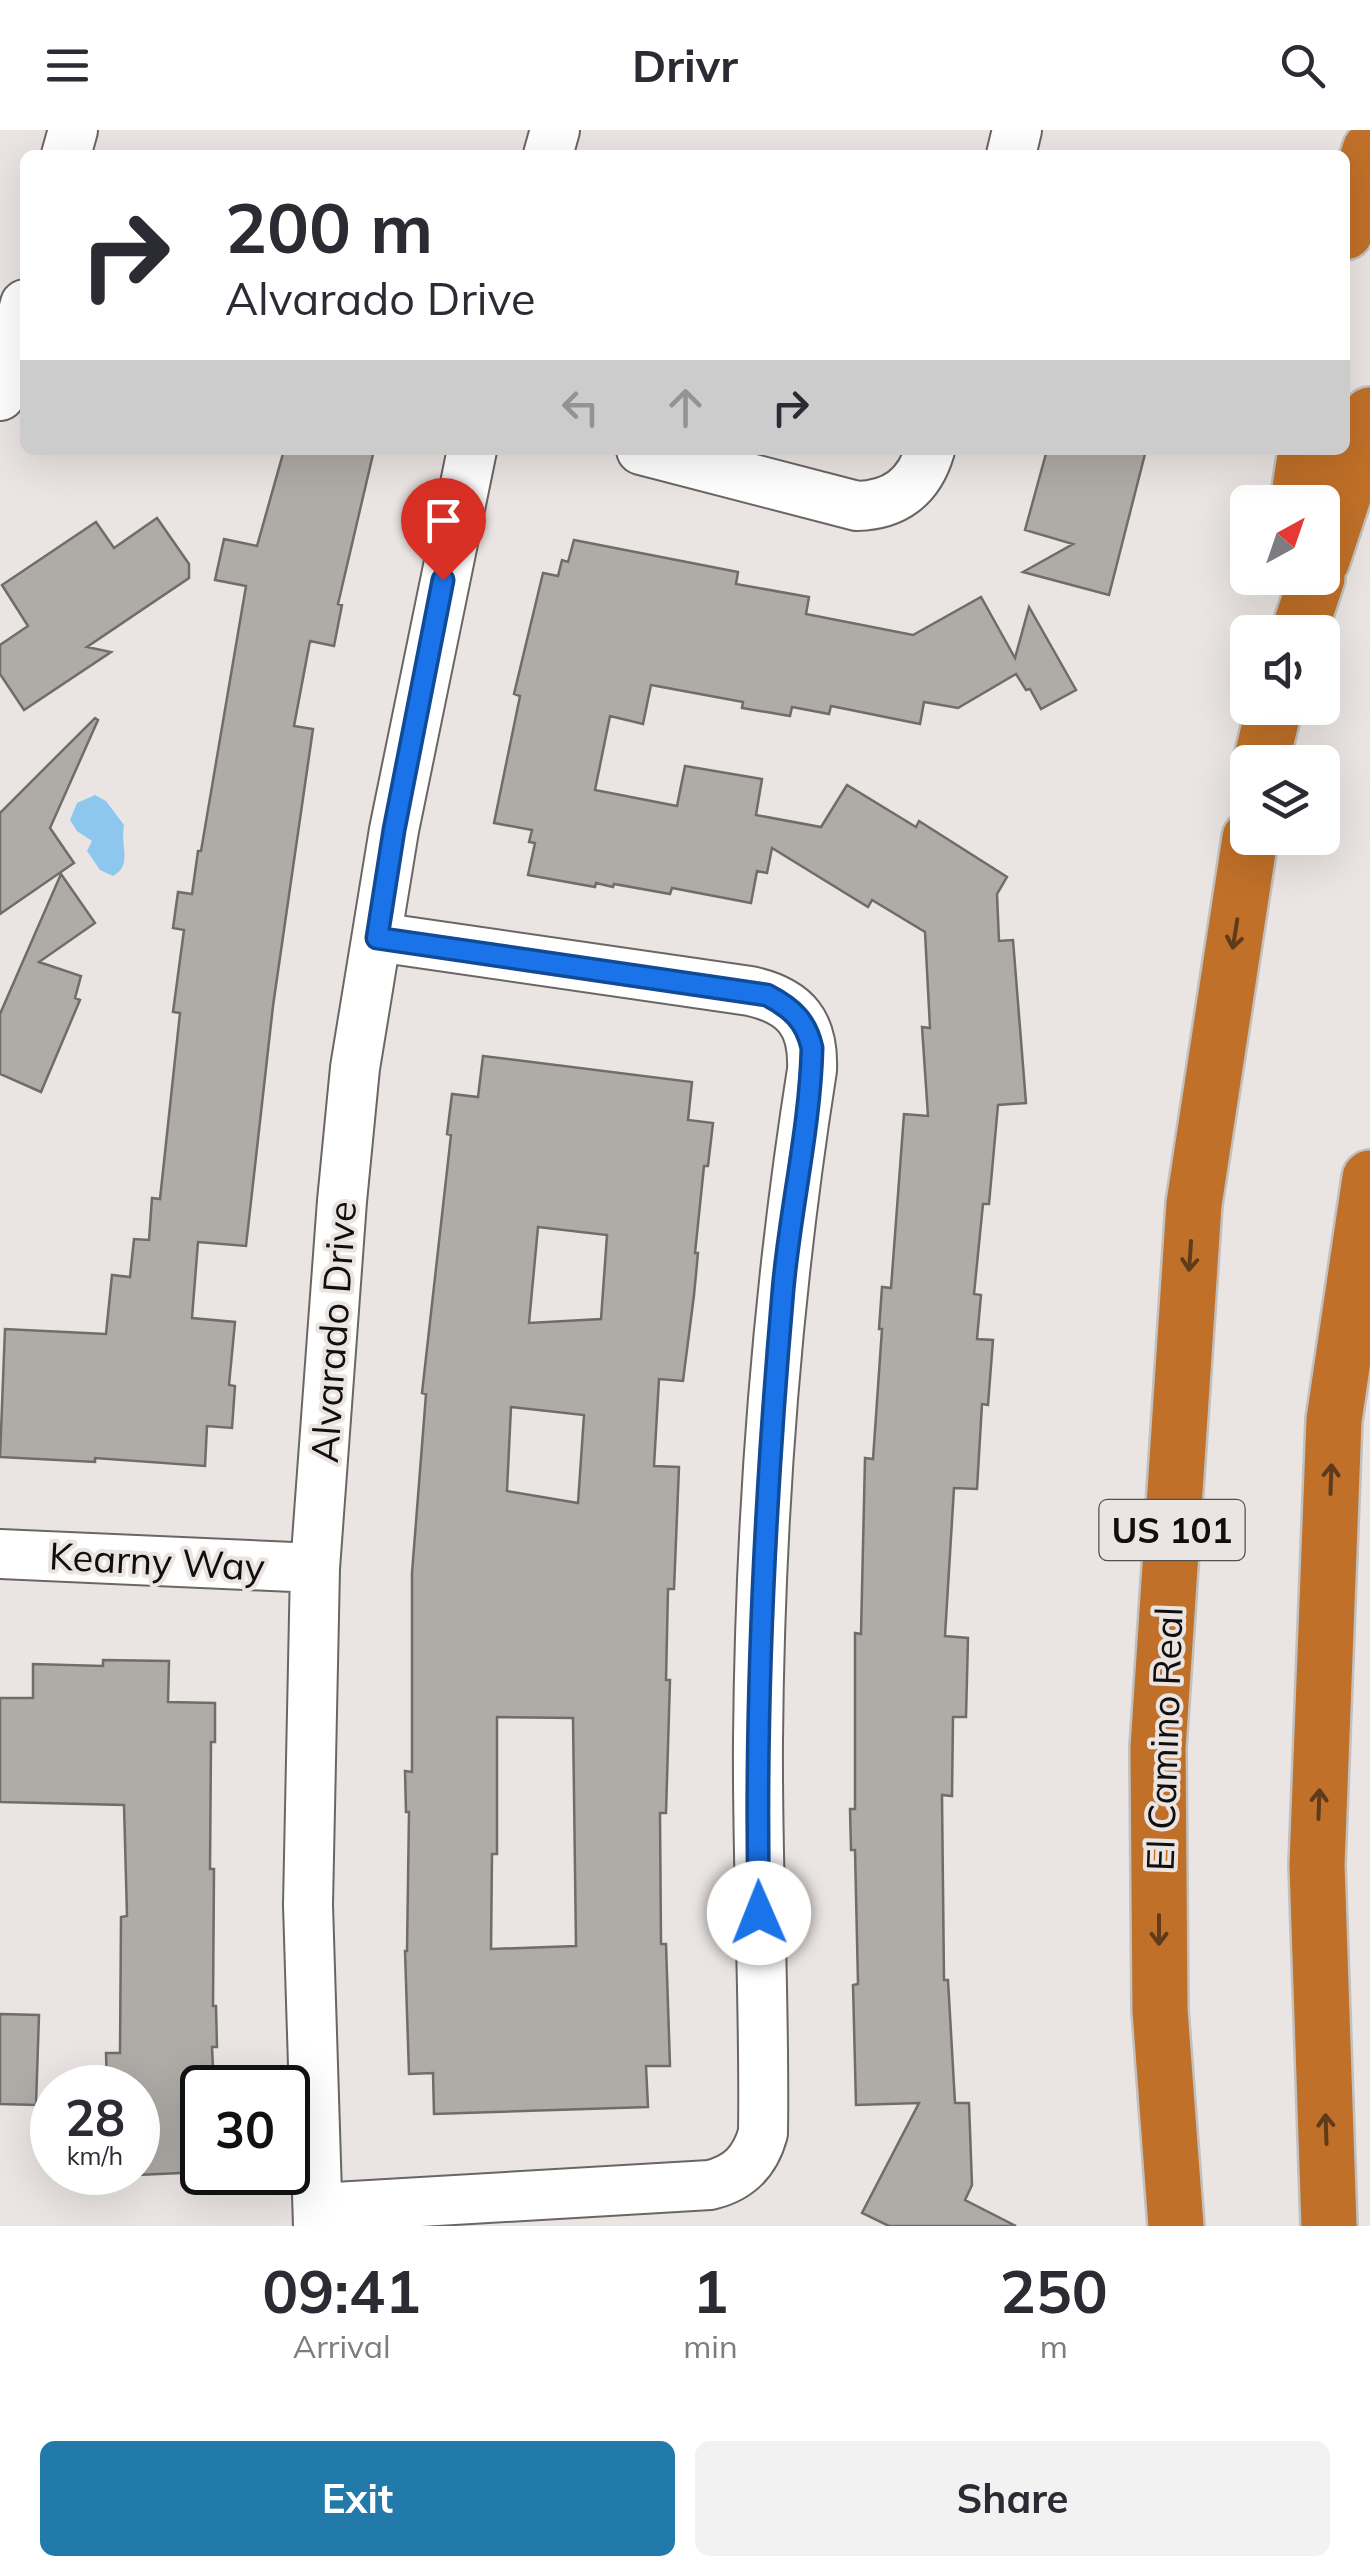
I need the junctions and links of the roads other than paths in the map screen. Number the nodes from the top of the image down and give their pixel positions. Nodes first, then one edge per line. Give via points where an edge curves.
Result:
1 (1370, 150) edge
2 (1350, 216) edge
3 (20, 322) edge
4 (0, 396) edge
5 (1370, 416) edge
6 (471, 455) edge
7 (660, 455) edge
8 (928, 455) edge
9 (1305, 455) edge
10 (1301, 485) edge
11 (1340, 506) edge
12 (1247, 855) edge
13 (377, 938) junction
14 (1370, 1178) edge
15 (0, 1554) edge
16 (315, 1568) junction
17 (318, 2217) edge
18 (1176, 2226) edge
19 (1329, 2226) edge

1 - 2 highway
3 - 4 street
5 - 11 highway
6 - 13 street, Alvarado Drive
7 - 8 street via 879,506 920,474
9 - 10 highway
12 -> 18 highway, El Camino Real / US 101 via 1194,1204 1158,1748 1160,2010
13 - 16 street, Alvarado Drive via 355,1068
13 - 17 street via 750,991 782,1003 808,1029 812,1070 783,1286 762,1597 758,2150 741,2172 710,2185
19 -> 14 highway via 1317,1865 1334,1420
15 - 16 street, Kearny Way
16 - 17 street, Alvarado Drive via 308,1905

